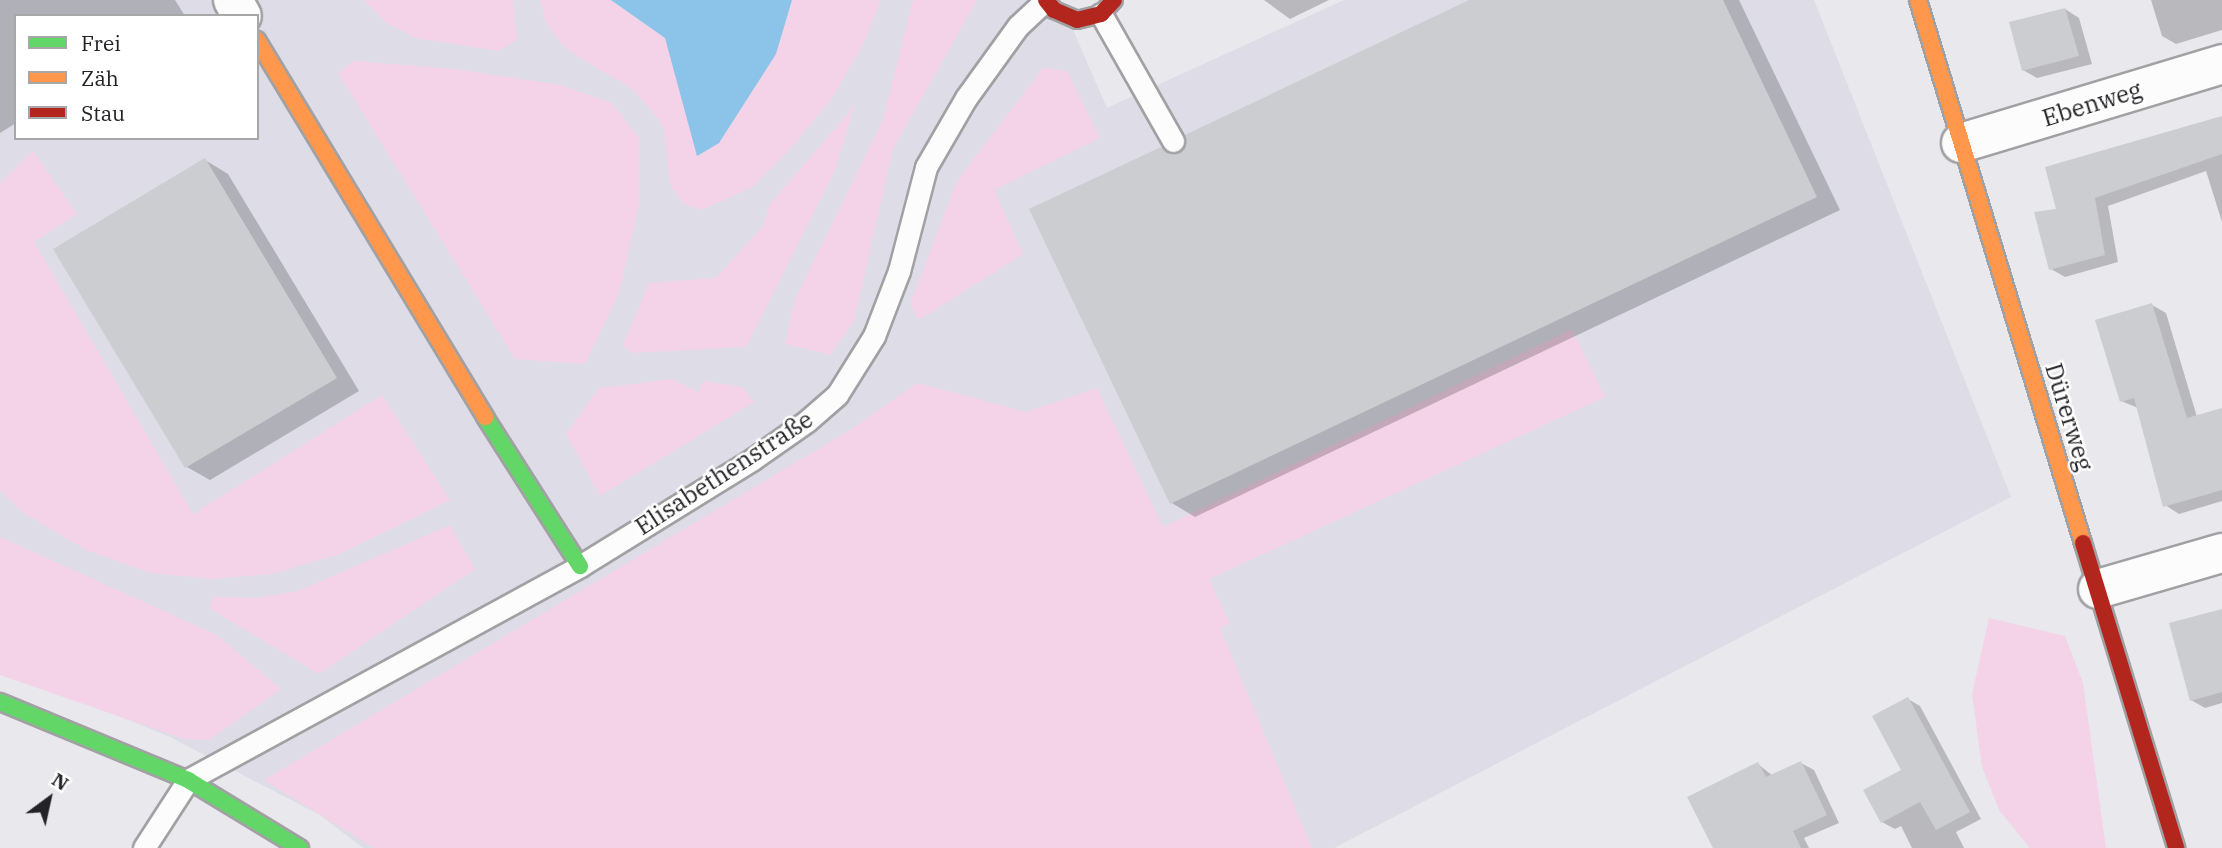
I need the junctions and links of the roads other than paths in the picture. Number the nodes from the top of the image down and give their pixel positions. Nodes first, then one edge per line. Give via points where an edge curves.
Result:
1 (1046, 0) edge
2 (1918, 0) edge
3 (1108, 7) edge
4 (259, 43) edge
5 (2222, 65) edge
6 (1173, 141) dead end
7 (1961, 143) junction
8 (2222, 553) edge
9 (580, 566) junction
10 (2098, 589) junction
11 (0, 702) edge
12 (188, 780) junction
13 (144, 848) edge
14 (300, 848) edge
15 (2176, 848) edge

1 - 3 street, Elisabethenstraße via 1065,17 1077,20
1 - 9 lane, Elisabethenstraße via 1018,26 966,98 926,166 899,271 874,336 837,394 753,458
2 - 7 street, Dürerweg
3 - 6 lane
4 - 9 street via 517,471
5 - 7 street, Ebenweg
7 - 10 street, Dürerweg
8 - 10 street
9 - 12 lane, Elisabethenstraße
10 - 15 street, Dürerweg
11 - 12 street
12 - 13 lane
12 - 14 street

